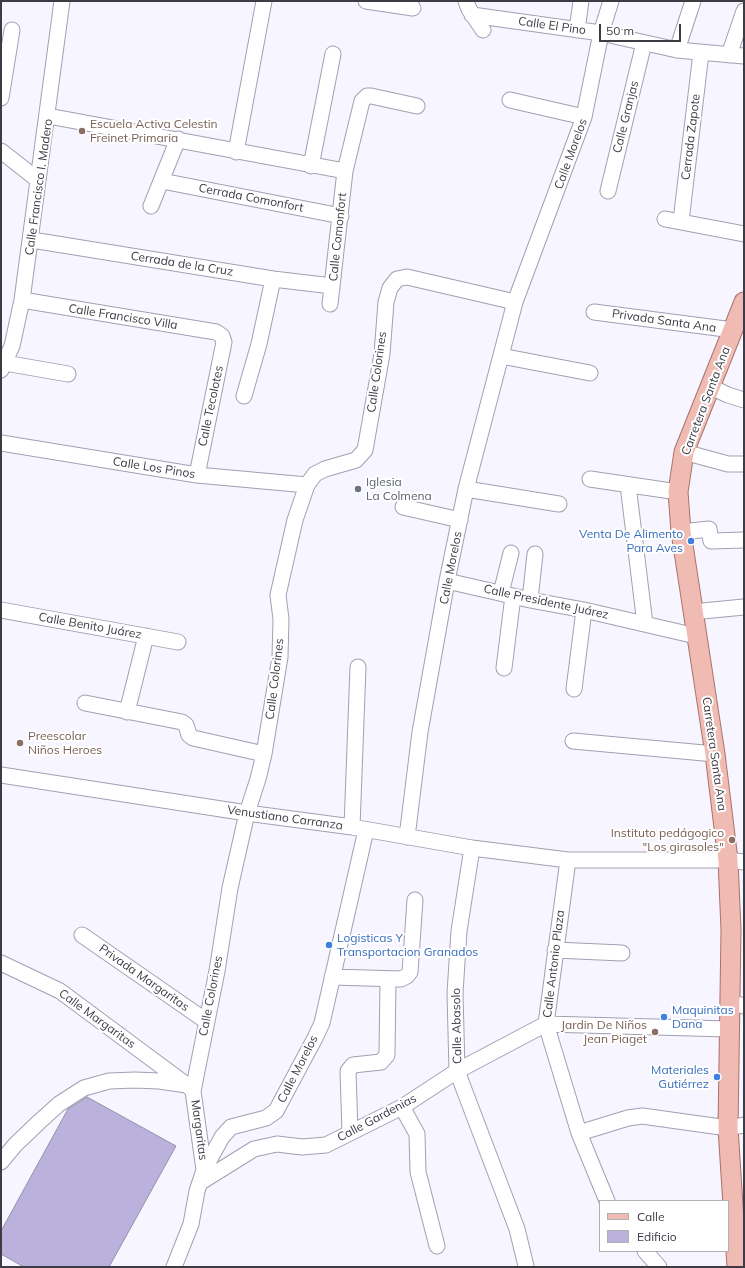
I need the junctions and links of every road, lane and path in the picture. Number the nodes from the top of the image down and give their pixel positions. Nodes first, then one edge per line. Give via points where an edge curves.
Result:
1 (62, 1) edge
2 (264, 1) edge
3 (366, 1) edge
4 (466, 1) edge
5 (581, 1) edge
6 (611, 1) edge
7 (693, 1) edge
8 (413, 8) dead end
9 (744, 11) edge
10 (472, 15) junction
11 (12, 30) dead end
12 (483, 30) dead end
13 (577, 30) junction
14 (601, 33) junction
15 (644, 43) junction
16 (677, 50) junction
17 (701, 53) junction
18 (334, 54) dead end
19 (737, 56) edge
20 (1, 98) edge
21 (510, 100) dead end
22 (417, 106) dead end
23 (48, 116) junction
24 (584, 117) junction
25 (178, 139) junction
26 (1, 151) edge
27 (236, 152) junction
28 (311, 166) junction
29 (345, 171) junction
30 (38, 180) junction
31 (162, 181) junction
32 (608, 191) dead end
33 (151, 206) dead end
34 (341, 216) junction
35 (664, 219) dead end
36 (681, 221) junction
37 (744, 234) edge
38 (32, 240) junction
39 (273, 279) junction
40 (332, 286) junction
41 (22, 300) junction
42 (515, 302) junction
43 (330, 304) dead end
44 (743, 306) edge
45 (594, 312) dead end
46 (733, 330) junction
47 (222, 336) joint
48 (500, 356) junction
49 (3, 367) edge
50 (590, 373) dead end
51 (68, 374) dead end
52 (711, 387) junction
53 (244, 396) dead end
54 (744, 400) edge
55 (1, 443) edge
56 (684, 452) junction
57 (744, 464) edge
58 (197, 475) junction
59 (590, 480) dead end
60 (307, 485) junction
61 (628, 485) junction
62 (466, 489) junction
63 (678, 492) junction
64 (560, 504) dead end
65 (403, 507) dead end
66 (460, 520) junction
67 (681, 532) junction
68 (744, 540) edge
69 (511, 552) dead end
70 (535, 554) dead end
71 (447, 581) junction
72 (507, 594) junction
73 (530, 600) junction
74 (744, 607) edge
75 (1, 610) edge
76 (584, 610) junction
77 (692, 612) junction
78 (645, 624) junction
79 (146, 636) junction
80 (696, 636) junction
81 (178, 642) dead end
82 (358, 667) dead end
83 (504, 668) dead end
84 (574, 688) dead end
85 (85, 703) dead end
86 (127, 712) junction
87 (573, 741) dead end
88 (264, 754) junction
89 (715, 754) junction
90 (1, 775) edge
91 (247, 813) junction
92 (359, 829) junction
93 (407, 837) junction
94 (472, 848) junction
95 (568, 860) junction
96 (736, 861) edge
97 (415, 900) dead end
98 (737, 933) edge
99 (82, 935) dead end
100 (555, 950) junction
101 (622, 954) dead end
102 (1, 963) edge
103 (332, 977) junction
104 (388, 979) junction
105 (736, 1004) edge
106 (206, 1021) junction
107 (546, 1024) junction
108 (728, 1029) junction
109 (457, 1071) junction
110 (190, 1088) junction
111 (402, 1107) junction
112 (736, 1126) edge
113 (350, 1133) junction
114 (579, 1133) junction
115 (1, 1162) edge
116 (203, 1176) junction
117 (607, 1200) edge
118 (437, 1246) dead end
119 (646, 1252) edge
120 (526, 1266) dead end
121 (174, 1267) edge
122 (659, 1267) edge
123 (737, 1267) edge

1 - 23 street, Calle Francisco I. Madero
2 - 27 street
3 - 8 street
4 - 10 street
5 - 13 street
6 - 14 street, Calle Morelos
7 - 16 street
9 - 19 street
10 - 12 street
10 - 13 street, Calle El Pino
11 - 20 street
13 - 14 street, Calle El Pino
14 - 15 street, Calle El Pino
14 - 24 street, Calle Morelos
15 - 16 street, Calle El Pino
15 - 32 street, Calle Granjas
16 - 17 street, Calle El Pino
17 - 19 street, Calle El Pino
17 - 36 street, Cerrada Zapote
18 - 28 street
21 - 24 street
22 - 29 street, Calle Comonfort via 372,96 364,98
23 - 25 street
23 - 30 street, Calle Francisco I. Madero
24 - 42 street, Calle Morelos
25 - 27 street
25 - 31 street
26 - 30 street
27 - 28 street
28 - 29 street
29 - 34 street, Calle Comonfort
30 - 38 street, Calle Francisco I. Madero
31 - 33 street
31 - 34 street, Cerrada Comonfort
34 - 40 street, Calle Comonfort
35 - 36 street
36 - 37 street
38 - 39 street, Cerrada de la Cruz
38 - 41 street, Calle Francisco I. Madero
39 - 40 street, Cerrada de la Cruz
39 - 53 street via 259,344
40 - 43 street, Calle Comonfort
41 - 47 street, Calle Francisco Villa via 216,332
41 - 49 street, Calle Francisco I. Madero via 12,346
42 - 48 street, Calle Morelos
42 - 60 street, Calle Colorines via 407,277 397,279 390,288 386,302 382,354 365,450 356,460 315,474
44 - 46 main road, Carretera Santa Ana
45 - 46 street, Privada Santa Ana
46 - 52 main road, Carretera Santa Ana
47 - 58 street, Calle Tecolotes via 224,342
48 - 50 street
48 - 62 street, Calle Morelos
49 - 51 street
52 - 54 street
52 - 56 main road, Carretera Santa Ana
55 - 58 street, Calle Los Pinos
56 - 57 street via 728,464
56 - 63 main road, Carretera Santa Ana
58 - 60 street, Calle Los Pinos
59 - 61 street
60 - 88 street, Calle Colorines via 295,520 278,595 280,657
61 - 63 street
61 - 78 street
62 - 64 street
62 - 66 street, Calle Morelos
63 - 67 main road, Carretera Santa Ana
65 - 66 street
66 - 71 street, Calle Morelos
67 - 68 street via 709,529 711,541
67 - 77 main road, Carretera Santa Ana
69 - 72 street
70 - 73 street
71 - 72 street, Calle Presidente Juárez
71 - 93 street, Calle Morelos via 420,732
72 - 73 street, Calle Presidente Juárez
72 - 83 street
73 - 76 street, Calle Presidente Juárez
74 - 77 street
75 - 79 street, Calle Benito Juárez
76 - 78 street, Calle Presidente Juárez
76 - 84 street
77 - 80 main road, Carretera Santa Ana
78 - 80 street, Calle Presidente Juárez
79 - 81 street, Calle Benito Juárez
79 - 86 street
80 - 89 main road, Carretera Santa Ana
82 - 92 street, Calle Morelos
85 - 86 street
86 - 88 street via 182,722 192,738
87 - 89 street
88 - 91 street, Calle Colorines
89 - 96 main road, Carretera Santa Ana
90 - 91 street, Venustiano Carranza
91 - 92 street, Venustiano Carranza
91 - 106 street, Calle Colorines via 230,888
92 - 93 street, Venustiano Carranza
92 - 103 street, Calle Morelos
93 - 94 street, Venustiano Carranza
94 - 95 street, Venustiano Carranza
94 - 109 street, Calle Abasolo via 459,931 455,993
95 - 96 street, Venustiano Carranza
95 - 100 street, Calle Antonio Plaza
96 - 98 main road, Carretera Santa Ana
97 - 104 street via 410,972 404,978
98 - 105 main road, Carretera Santa Ana
99 - 106 street, Privada Margaritas
100 - 101 street
100 - 107 street, Calle Antonio Plaza
102 - 110 street, Calle Margaritas via 60,991
103 - 104 street
103 - 116 street, Calle Morelos via 322,1023 276,1111 266,1118 231,1126 222,1137
104 - 113 street via 387,1055 381,1062 353,1065 348,1071
105 - 108 main road, Carretera Santa Ana
106 - 110 street, Calle Colorines
107 - 108 street
107 - 109 street, Calle Gardenias
107 - 114 street, Calle Antonio Plaza
108 - 112 main road, Carretera Santa Ana
109 - 111 street, Calle Gardenias
109 - 120 street, Calle Abasolo via 517,1229
110 - 115 street via 159,1081 121,1080 84,1088 59,1104 15,1145
110 - 116 street, Margaritas
111 - 113 street, Calle Gardenias
111 - 118 street via 417,1134 418,1172
112 - 114 street via 642,1116
112 - 123 main road, Carretera Santa Ana
113 - 116 street, Calle Gardenias via 326,1145 302,1147 277,1144 254,1149
114 - 117 street, Calle Antonio Plaza
116 - 121 street, Calle Morelos via 191,1224
119 - 122 street

